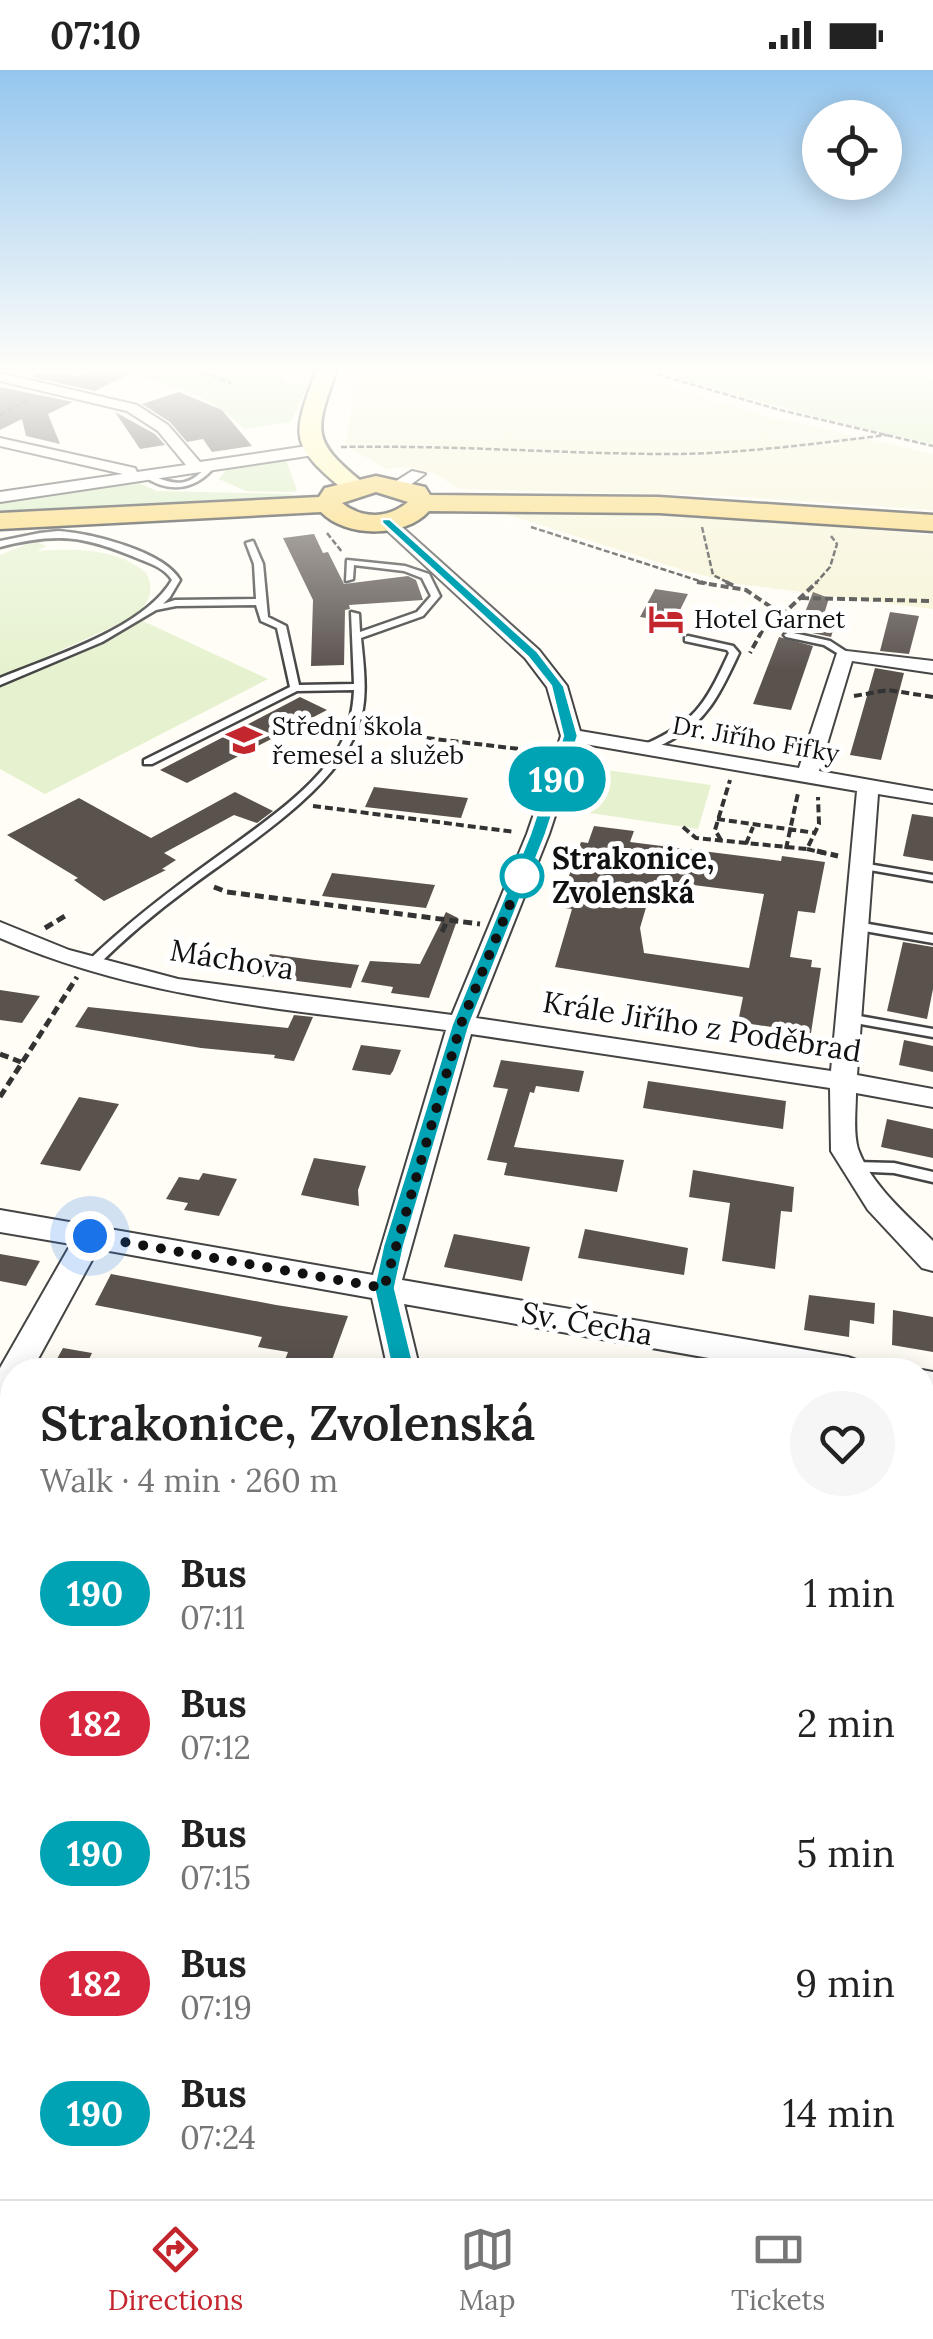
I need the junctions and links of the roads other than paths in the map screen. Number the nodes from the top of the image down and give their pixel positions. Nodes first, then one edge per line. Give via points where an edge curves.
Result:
1 (130, 471) edge
2 (170, 471) edge
3 (337, 471) edge
4 (146, 475) junction
5 (353, 486) junction
6 (0, 497) edge
7 (422, 502) junction
8 (328, 504) junction
9 (0, 521) edge
10 (386, 521) junction
11 (933, 523) edge
12 (250, 543) dead end
13 (0, 544) edge
14 (349, 579) dead end
15 (259, 602) junction
16 (150, 612) junction
17 (354, 614) dead end
18 (789, 635) dead end
19 (355, 637) junction
20 (688, 640) dead end
21 (845, 654) junction
22 (933, 667) edge
23 (0, 682) edge
24 (359, 687) junction
25 (294, 688) junction
26 (570, 736) junction
27 (645, 748) junction
28 (148, 762) dead end
29 (803, 783) junction
30 (868, 786) junction
31 (933, 797) edge
32 (862, 863) junction
33 (933, 878) edge
34 (856, 926) junction
35 (0, 929) edge
36 (933, 940) edge
37 (85, 970) junction
38 (848, 1018) junction
39 (461, 1024) junction
40 (933, 1033) edge
41 (843, 1080) junction
42 (933, 1098) edge
43 (855, 1167) junction
44 (933, 1177) edge
45 (0, 1221) edge
46 (90, 1236) junction
47 (933, 1260) edge
48 (384, 1288) junction
49 (22, 1358) edge
50 (401, 1358) edge
51 (780, 1358) edge

1 - 4 street
2 - 4 street
3 - 5 street
4 - 6 street
5 - 7 main road via 408,480
5 - 8 main road
7 - 10 main road via 412,514
7 - 11 main road via 659,504
8 - 9 main road
8 - 10 main road via 346,518
10 - 26 street via 532,654 558,686
12 - 15 lane via 260,562
13 - 16 lane via 78,533 162,565 173,572 174,588
14 - 19 lane via 350,562 406,569 426,576 436,596 420,614
15 - 16 lane via 174,604
15 - 25 lane via 264,619 281,626
16 - 23 lane
17 - 19 lane
18 - 21 lane
19 - 24 lane
20 - 27 lane via 734,653 694,725
21 - 22 street
21 - 29 street
24 - 25 lane
24 - 37 lane via 343,751
25 - 28 lane
26 - 27 street, Dr. Jiřího Fifky
26 - 39 street
27 - 29 street, Dr. Jiřího Fifky
29 - 30 street, Dr. Jiřího Fifky
30 - 31 street, Dr. Jiřího Fifky
30 - 32 street
32 - 33 lane
32 - 34 street
34 - 36 lane
34 - 38 street
35 - 37 street, Máchova
37 - 39 street, Máchova
38 - 40 lane
38 - 41 street
39 - 41 street, Krále Jiřího z Poděbrad
39 - 48 street
41 - 42 street, Krále Jiřího z Poděbrad
41 - 43 street via 842,1134
43 - 44 lane
43 - 47 street
45 - 46 street, Sv. Čecha
46 - 48 street, Sv. Čecha
46 - 49 street
48 - 50 street
48 - 51 street, Sv. Čecha

